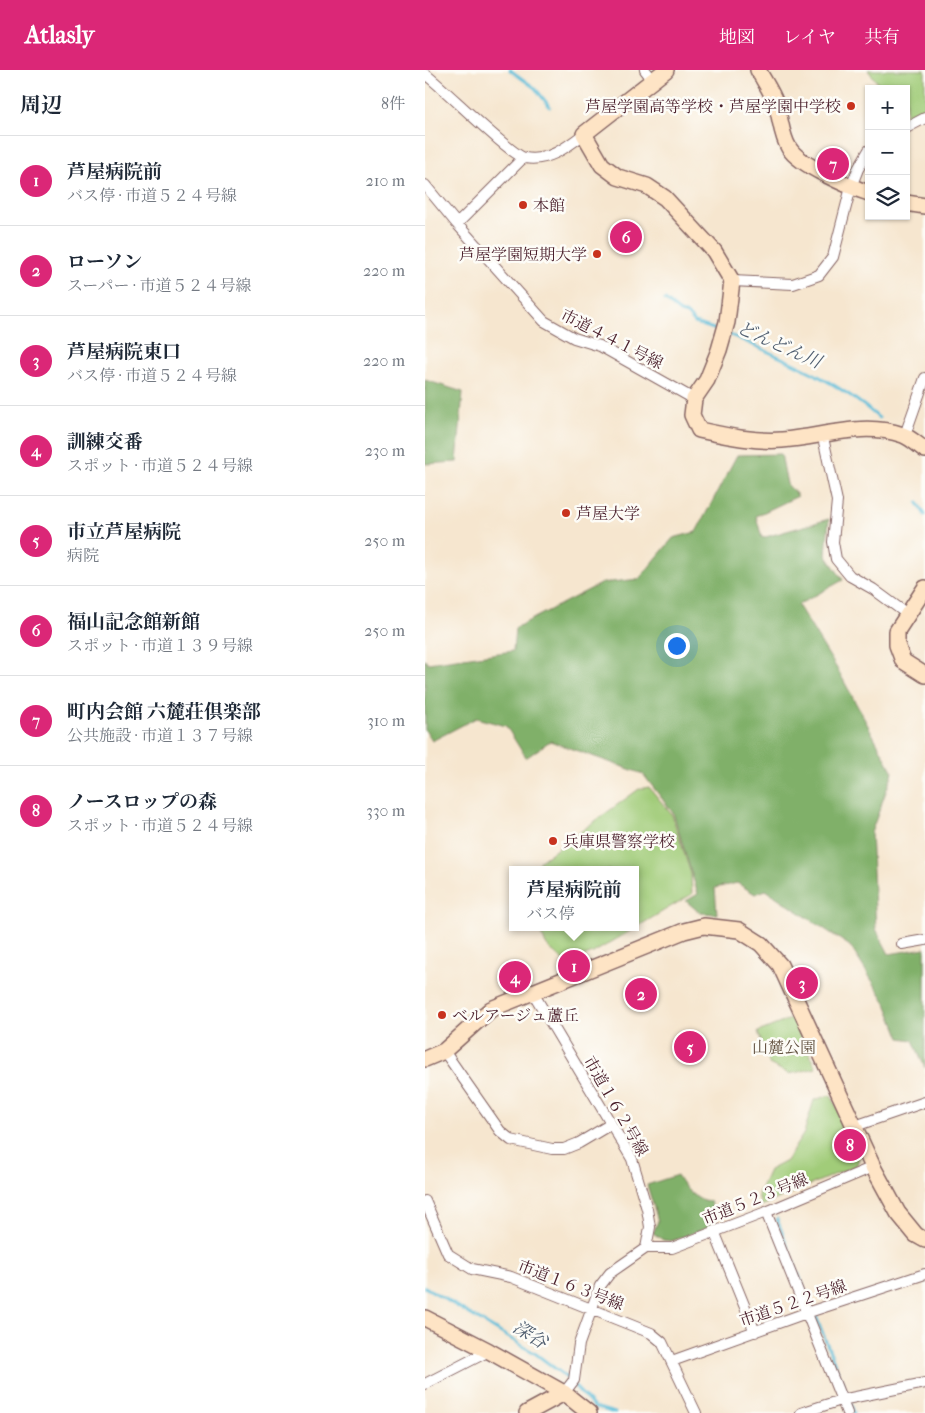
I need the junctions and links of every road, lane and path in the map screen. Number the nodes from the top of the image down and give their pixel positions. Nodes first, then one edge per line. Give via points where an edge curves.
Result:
1 (666, 70) edge
2 (758, 70) edge
3 (429, 75) edge
4 (649, 75) edge
5 (925, 118) edge
6 (910, 126) edge
7 (584, 134) junction
8 (865, 157) edge
9 (523, 158) junction
10 (425, 185) edge
11 (851, 187) junction
12 (865, 192) edge
13 (910, 204) edge
14 (925, 206) edge
15 (457, 224) junction
16 (732, 281) junction
17 (925, 378) edge
18 (694, 398) junction
19 (822, 434) junction
20 (905, 435) junction
21 (925, 450) edge
22 (925, 588) edge
23 (907, 614) junction
24 (925, 675) edge
25 (925, 940) edge
26 (903, 944) dead end
27 (532, 992) junction
28 (444, 1051) junction
29 (425, 1059) edge
30 (925, 1102) edge
31 (611, 1124) junction
32 (855, 1126) junction
33 (873, 1167) junction
34 (426, 1205) edge
35 (766, 1212) junction
36 (714, 1232) junction
37 (925, 1240) edge
38 (646, 1248) junction
39 (925, 1274) edge
40 (591, 1309) junction
41 (806, 1313) junction
42 (425, 1318) edge
43 (755, 1332) junction
44 (489, 1351) junction
45 (672, 1361) junction
46 (925, 1383) edge
47 (425, 1384) edge
48 (569, 1386) junction
49 (841, 1400) junction
50 (527, 1413) edge
51 (589, 1413) edge
52 (696, 1413) edge
53 (801, 1413) edge
54 (847, 1413) edge

1 - 4 street
2 - 11 street via 776,103 790,150 803,162
3 - 9 street
4 - 7 street
5 - 6 street
7 - 9 street via 558,152
7 - 16 street via 602,165 617,177 647,186 665,198 713,251
8 - 11 street
9 - 15 street
10 - 15 street, 市道４４１号線
11 - 12 street
11 - 16 street via 833,257 819,275 793,284
13 - 14 street
15 - 18 street, 市道４４１号線 via 544,321 574,338 600,346
16 - 18 street via 724,334 707,380
17 - 20 street
18 - 19 street via 692,415 699,430 748,439 782,440
19 - 20 street via 880,430
19 - 23 street via 837,501 833,542 836,559 850,576
20 - 21 street
22 - 23 street
23 - 24 street via 897,631 897,645 903,661
25 - 26 street
27 - 28 street via 491,1009
27 - 31 street, 市道１６２号線
27 - 32 street via 684,931 704,926 739,930 761,944 780,965
28 - 29 street
28 - 31 street via 500,1131 511,1140 564,1149
30 - 32 street
31 - 38 street, 市道１６２号線 via 632,1159 647,1209 650,1227
32 - 33 street
33 - 35 street, 市道５２３号線
33 - 37 street via 898,1213 916,1235
34 - 40 street, 市道１６３号線 via 447,1254 472,1269 511,1277
35 - 36 street, 市道５２３号線
35 - 41 street
36 - 38 street, 市道５２３号線 via 672,1248
36 - 43 street
38 - 40 street via 610,1272 600,1286
39 - 41 street, 市道５２２号線
40 - 45 street, 市道１６３号線 via 651,1333 662,1342
40 - 48 street
41 - 43 street, 市道５２２号線
41 - 49 street
42 - 44 street
43 - 45 street, 市道５２２号線
44 - 47 street
44 - 48 street
45 - 52 street, 市道１６３号線
46 - 49 street
48 - 50 street
48 - 51 street
49 - 53 street
49 - 54 street

